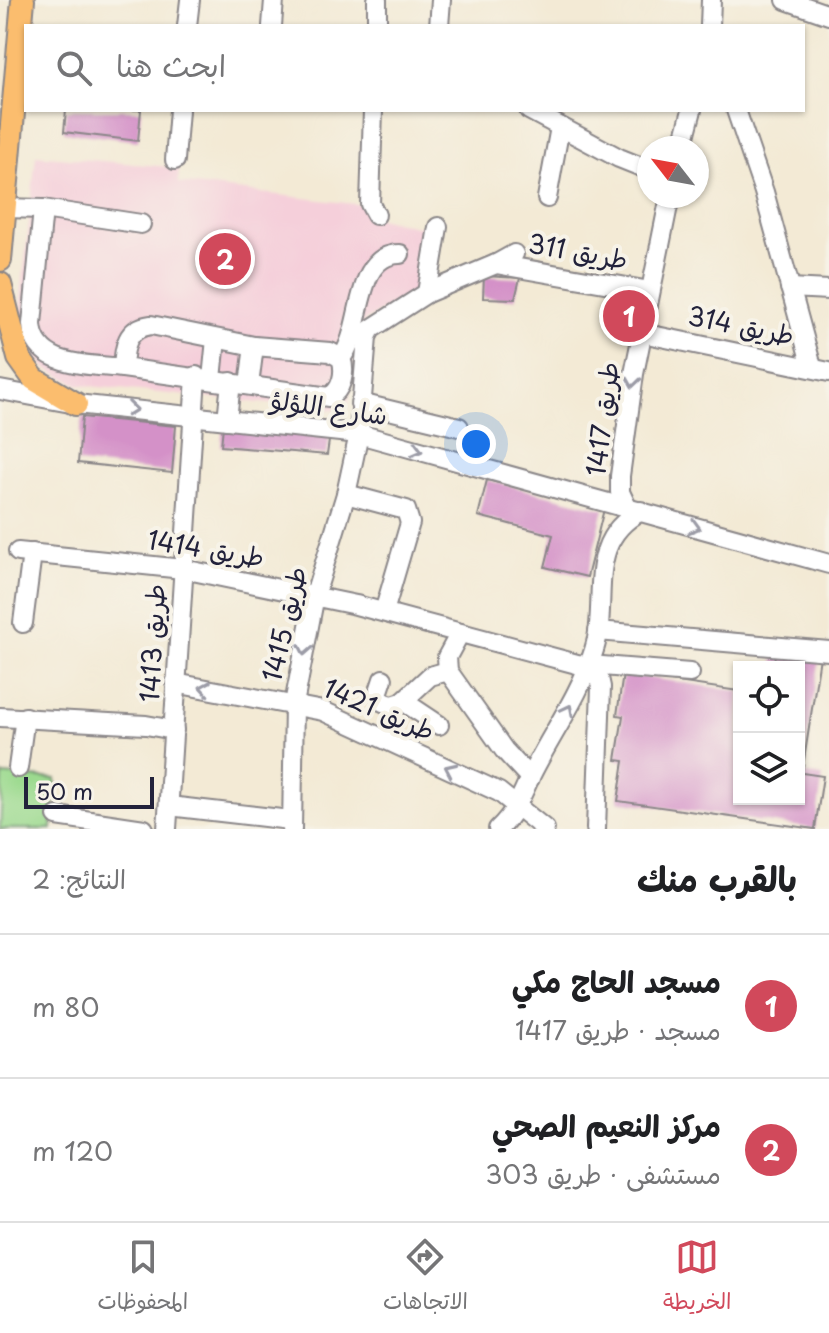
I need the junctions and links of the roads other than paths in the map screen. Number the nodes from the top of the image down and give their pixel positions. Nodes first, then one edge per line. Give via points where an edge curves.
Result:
1 (14, 0) edge
2 (23, 0) edge
3 (190, 0) edge
4 (274, 0) edge
5 (377, 0) edge
6 (441, 0) edge
7 (711, 0) edge
8 (786, 0) edge
9 (829, 15) edge
10 (187, 24) edge
11 (272, 24) edge
12 (377, 24) edge
13 (439, 24) edge
14 (710, 24) edge
15 (23, 40) edge
16 (179, 112) edge
17 (373, 112) edge
18 (533, 112) edge
19 (691, 112) edge
20 (737, 112) edge
21 (560, 127) junction
22 (685, 136) edge
23 (175, 160) dead end
24 (637, 164) edge
25 (547, 198) dead end
26 (4, 208) junction
27 (667, 208) edge
28 (43, 209) junction
29 (376, 215) dead end
30 (141, 224) dead end
31 (438, 227) dead end
32 (400, 254) dead end
33 (514, 254) dead end
34 (0, 260) edge
35 (496, 264) junction
36 (0, 284) edge
37 (790, 288) junction
38 (829, 290) edge
39 (650, 291) junction
40 (427, 293) junction
41 (642, 333) junction
42 (216, 339) junction
43 (254, 346) junction
44 (341, 358) junction
45 (123, 368) junction
46 (820, 369) edge
47 (222, 380) junction
48 (0, 390) edge
49 (360, 403) junction
50 (76, 404) junction
51 (195, 416) junction
52 (227, 420) junction
53 (459, 427) dead end
54 (359, 434) junction
55 (346, 494) junction
56 (634, 509) junction
57 (826, 564) edge
58 (183, 569) junction
59 (315, 595) junction
60 (384, 612) junction
61 (23, 623) dead end
62 (598, 631) junction
63 (460, 633) junction
64 (829, 651) edge
65 (588, 665) junction
66 (448, 671) junction
67 (690, 673) dead end
68 (383, 679) dead end
69 (175, 683) junction
70 (403, 701) junction
71 (294, 704) junction
72 (0, 717) edge
73 (25, 717) junction
74 (439, 725) dead end
75 (174, 730) junction
76 (18, 768) dead end
77 (530, 778) junction
78 (169, 806) junction
79 (517, 808) junction
80 (57, 816) dead end
81 (291, 824) edge
82 (144, 829) edge
83 (167, 829) edge
84 (498, 829) edge
85 (545, 829) edge
86 (596, 829) edge

1 - 15 street via 14,27
2 - 15 main road
3 - 10 street
4 - 11 street
5 - 12 street
6 - 13 street
7 - 14 street
8 - 9 street
15 - 26 main road
16 - 23 street
17 - 29 street via 370,204
18 - 21 street
19 - 22 street
20 - 37 street
21 - 24 street
21 - 25 street, طريق 311
26 - 28 street
26 - 34 main road
27 - 39 street, طريق 1417
28 - 30 street
28 - 45 street via 32,324 36,343 45,354 60,359
31 - 40 street
32 - 44 street via 382,259 369,273 354,335
33 - 35 street, طريق 311
35 - 39 street, طريق 311
35 - 40 street, طريق 311
36 - 50 main road via 19,358 34,379
37 - 38 street
37 - 46 street
39 - 41 street, طريق 1417
40 - 49 street, طريق 311 via 371,329
41 - 46 street, طريق 314
41 -> 56 street, طريق 1417 via 620,476 620,492
42 - 43 street
42 - 45 street via 143,326 126,340
42 - 47 street
43 - 44 street via 330,352
43 - 47 street
44 - 47 street via 341,386 329,397
45 - 47 street
47 - 51 street, طريق 1413
47 - 52 street
48 - 50 street, شارع اللؤلؤ
49 - 53 street
49 - 54 street, طريق 311
50 -> 51 street, شارع اللؤلؤ
51 - 52 street, شارع اللؤلؤ
51 - 58 street, طريق 1413
52 - 54 street, شارع اللؤلؤ
54 - 55 street, طريق 1415
54 -> 56 street, شارع اللؤلؤ
55 - 59 street, طريق 1415
55 - 60 street via 406,510 410,516
56 -> 57 street, شارع اللؤلؤ
56 - 62 street via 607,544
58 - 59 street, طريق 1414
58 - 61 street, طريق 1414 via 25,552
58 - 69 street, طريق 1413
59 - 60 street, طريق 1414
59 -> 71 street, طريق 1415
60 - 63 street, طريق 1414
62 - 64 street
62 - 65 street
63 - 65 street, طريق 1414
63 - 66 street via 447,657
65 - 67 street, طريق 1414
77 -> 65 street
65 - 86 street via 601,687
66 - 70 street via 430,676
66 - 77 street
68 - 70 street via 380,699 392,705
71 -> 69 street, طريق 1421
69 - 75 street, طريق 1413
70 - 74 street
79 -> 71 street, طريق 1421 via 499,792 379,736
71 - 81 street, طريق 1415
72 - 73 street, طريق 1413
73 - 75 street, طريق 1413
73 - 76 street
75 - 78 street, طريق 1413
77 - 79 street
78 - 81 street
78 - 83 street, طريق 1413
79 - 84 street
79 - 85 street, طريق 1421
80 - 82 street

